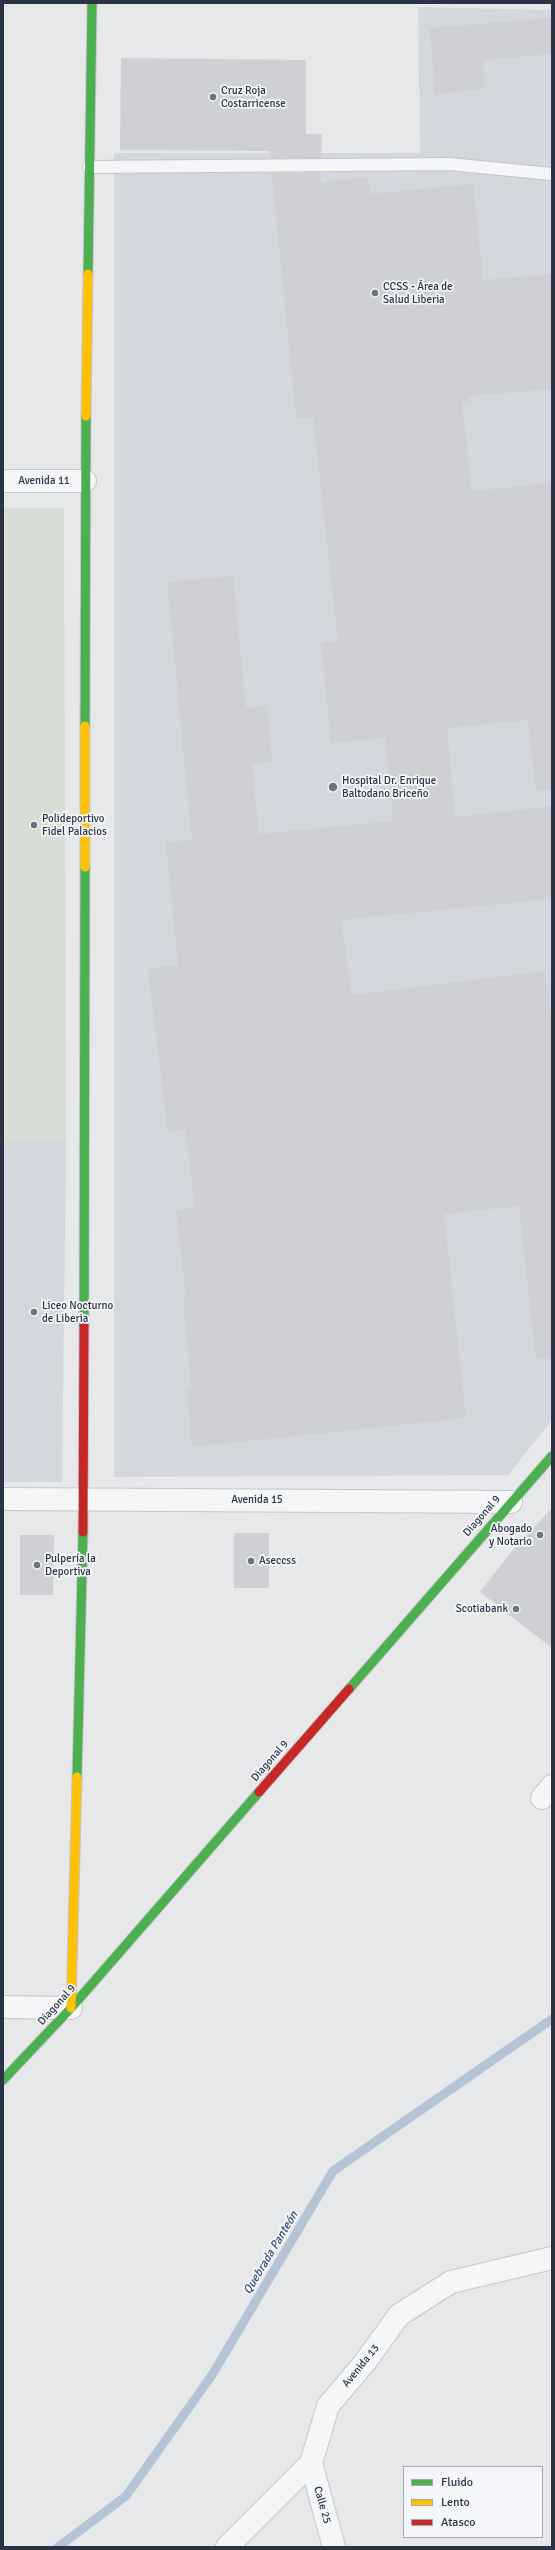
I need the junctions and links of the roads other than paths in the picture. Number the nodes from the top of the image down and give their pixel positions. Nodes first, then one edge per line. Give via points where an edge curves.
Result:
1 (92, 3) edge
2 (89, 168) junction
3 (552, 174) edge
4 (3, 481) edge
5 (85, 481) junction
6 (552, 1456) edge
7 (3, 1500) edge
8 (84, 1500) junction
9 (511, 1502) junction
10 (3, 2007) edge
11 (71, 2008) junction
12 (3, 2080) edge
13 (552, 2258) edge
14 (311, 2463) junction
15 (228, 2547) edge
16 (334, 2547) edge

1 - 2 street
2 - 3 lane via 449,164
2 - 5 street
4 - 5 street, Avenida 11
5 - 8 street
6 - 9 street, Diagonal 9
7 - 8 street, Avenida 15
8 - 9 street, Avenida 15
8 - 11 street
9 - 11 street, Diagonal 9
10 - 11 street
11 - 12 street, Diagonal 9
13 - 14 street, Avenida 13 via 451,2282 399,2315 366,2361 328,2406
14 - 15 street, Avenida 13
14 - 16 street, Calle 25

